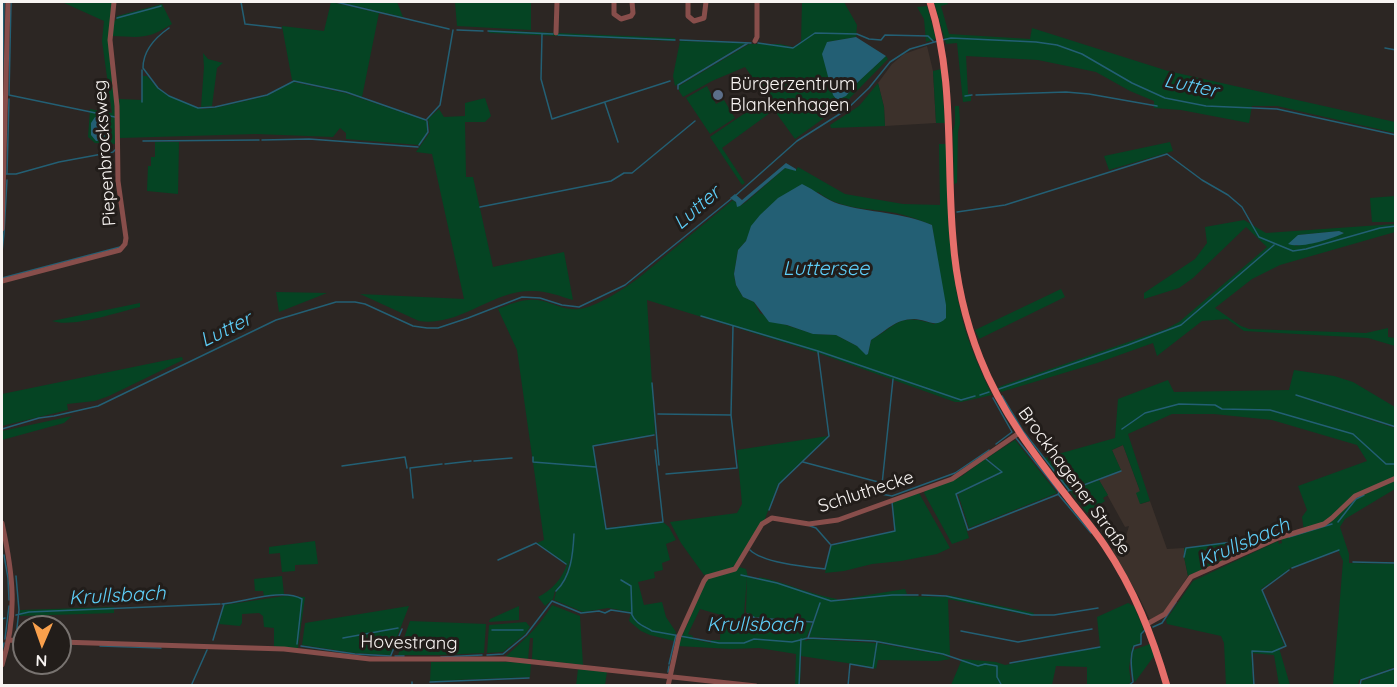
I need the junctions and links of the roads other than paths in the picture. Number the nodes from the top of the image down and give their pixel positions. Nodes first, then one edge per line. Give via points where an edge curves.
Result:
1 (8, 2) edge
2 (114, 2) edge
3 (557, 2) edge
4 (614, 2) edge
5 (632, 2) edge
6 (688, 2) edge
7 (706, 2) edge
8 (757, 2) edge
9 (930, 2) edge
10 (556, 33) dead end
11 (755, 41) dead end
12 (2, 229) edge
13 (2, 281) edge
14 (1019, 433) junction
15 (1395, 478) edge
16 (2, 523) edge
17 (1147, 624) junction
18 (9, 640) junction
19 (12, 640) edge
20 (72, 642) edge
21 (2, 665) edge
22 (669, 676) junction
23 (668, 686) edge
24 (756, 686) edge
25 (1167, 686) edge

1 - 12 street
2 - 13 street, Piepenbrocksweg via 110,40 125,244 120,250
3 - 10 street
4 - 5 street via 614,14 621,19 633,13
6 - 7 street via 689,20 694,21 704,18
8 - 11 street
9 - 14 main road, Brockhagener Straße via 942,47 946,83 956,273 966,318 988,377
14 - 17 main road, Brockhagener Straße via 1104,544 1130,586
14 - 22 street, Schluthecke via 952,479 838,520 809,524 779,519 762,524 735,569 705,579 679,635
15 - 17 street via 1355,496 1324,524 1278,538 1191,577 1165,614
16 - 18 street via 13,586
17 - 25 main road, Brockhagener Straße
18 - 19 street
18 - 21 street
20 - 22 street, Hovestrang via 284,649 370,659 506,659
22 - 23 street, Schluthecke
22 - 24 street, Hovestrang

